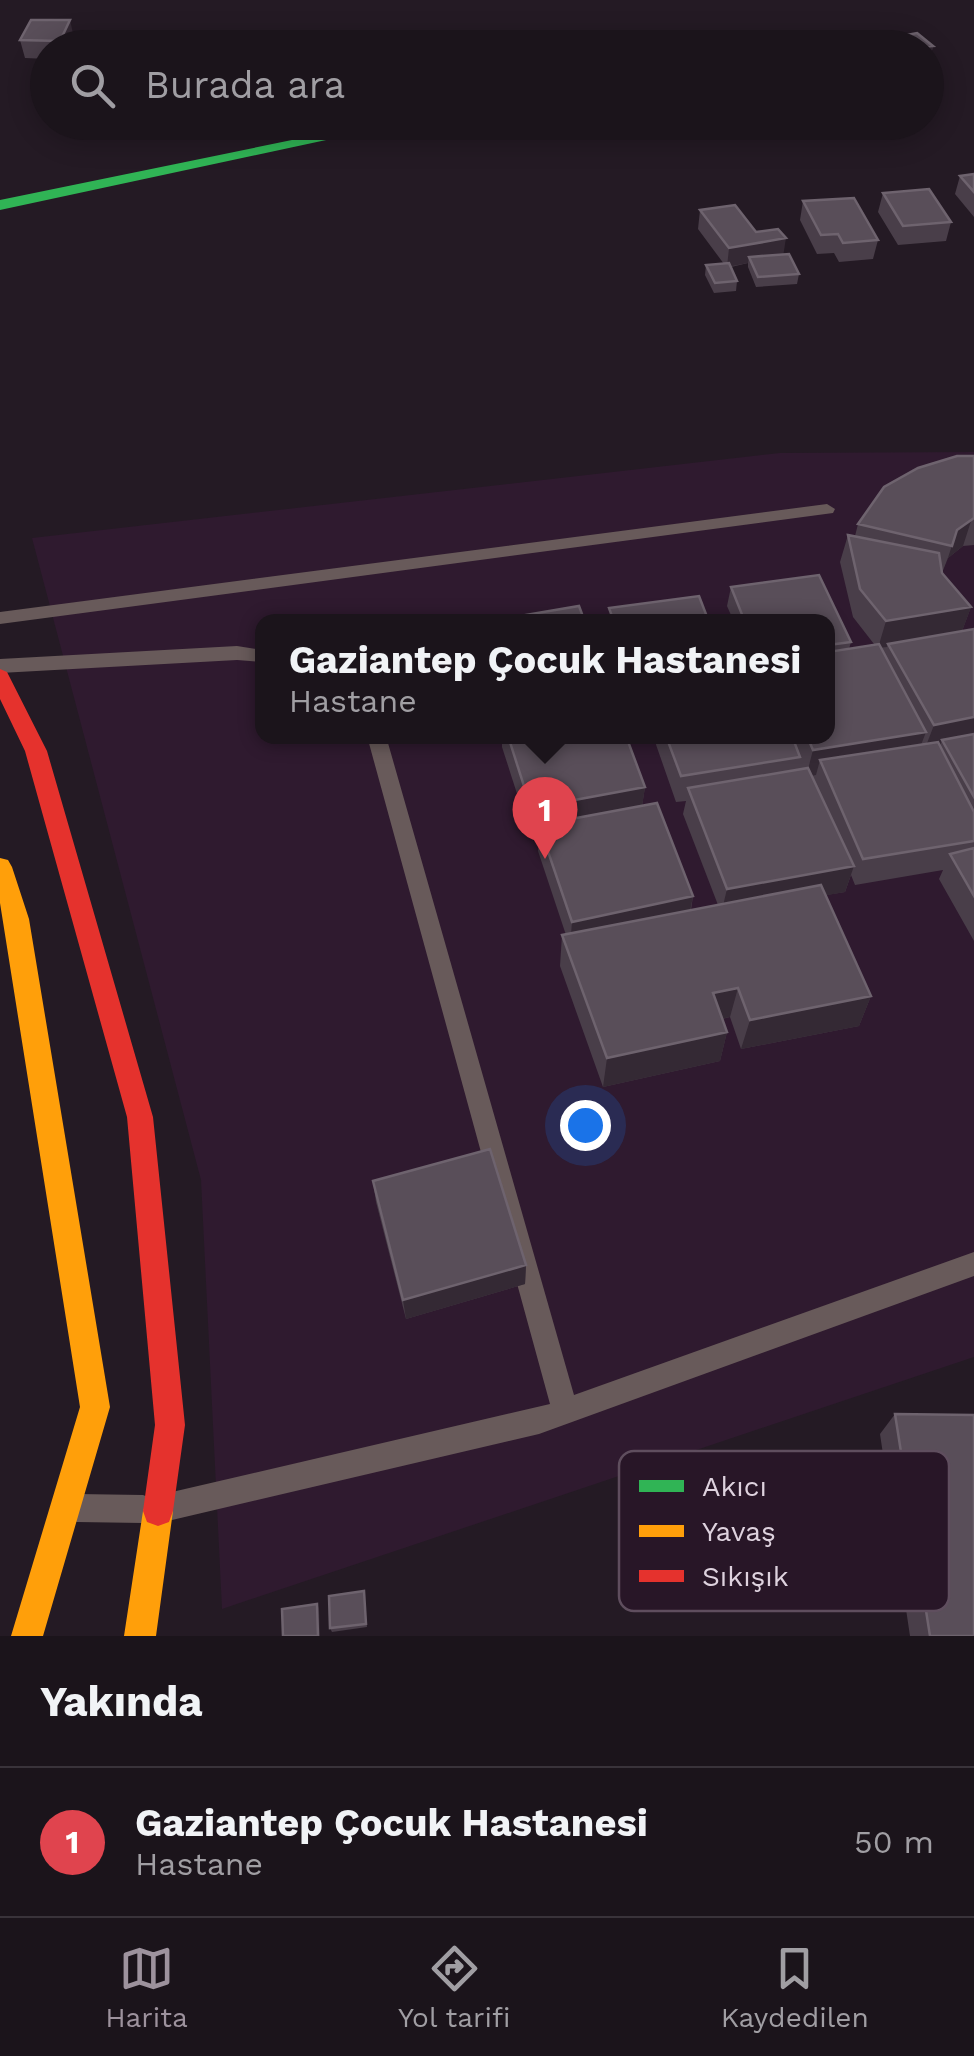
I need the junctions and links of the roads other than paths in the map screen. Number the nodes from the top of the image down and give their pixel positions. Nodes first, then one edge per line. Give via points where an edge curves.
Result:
1 (316, 140) edge
2 (0, 205) edge
3 (827, 509) dead end
4 (0, 618) edge
5 (255, 655) edge
6 (0, 666) edge
7 (0, 677) edge
8 (378, 744) edge
9 (0, 867) edge
10 (974, 1264) edge
11 (566, 1412) junction
12 (65, 1508) junction
13 (158, 1509) junction
14 (27, 1636) edge
15 (140, 1636) edge

1 - 2 street
3 - 4 lane
5 - 6 lane
7 - 13 street via 36,752 140,1117 170,1426
8 - 11 lane
9 - 12 street via 17,919 95,1407
10 - 11 lane
11 - 13 lane
12 - 13 lane
12 - 14 street
13 - 15 street

